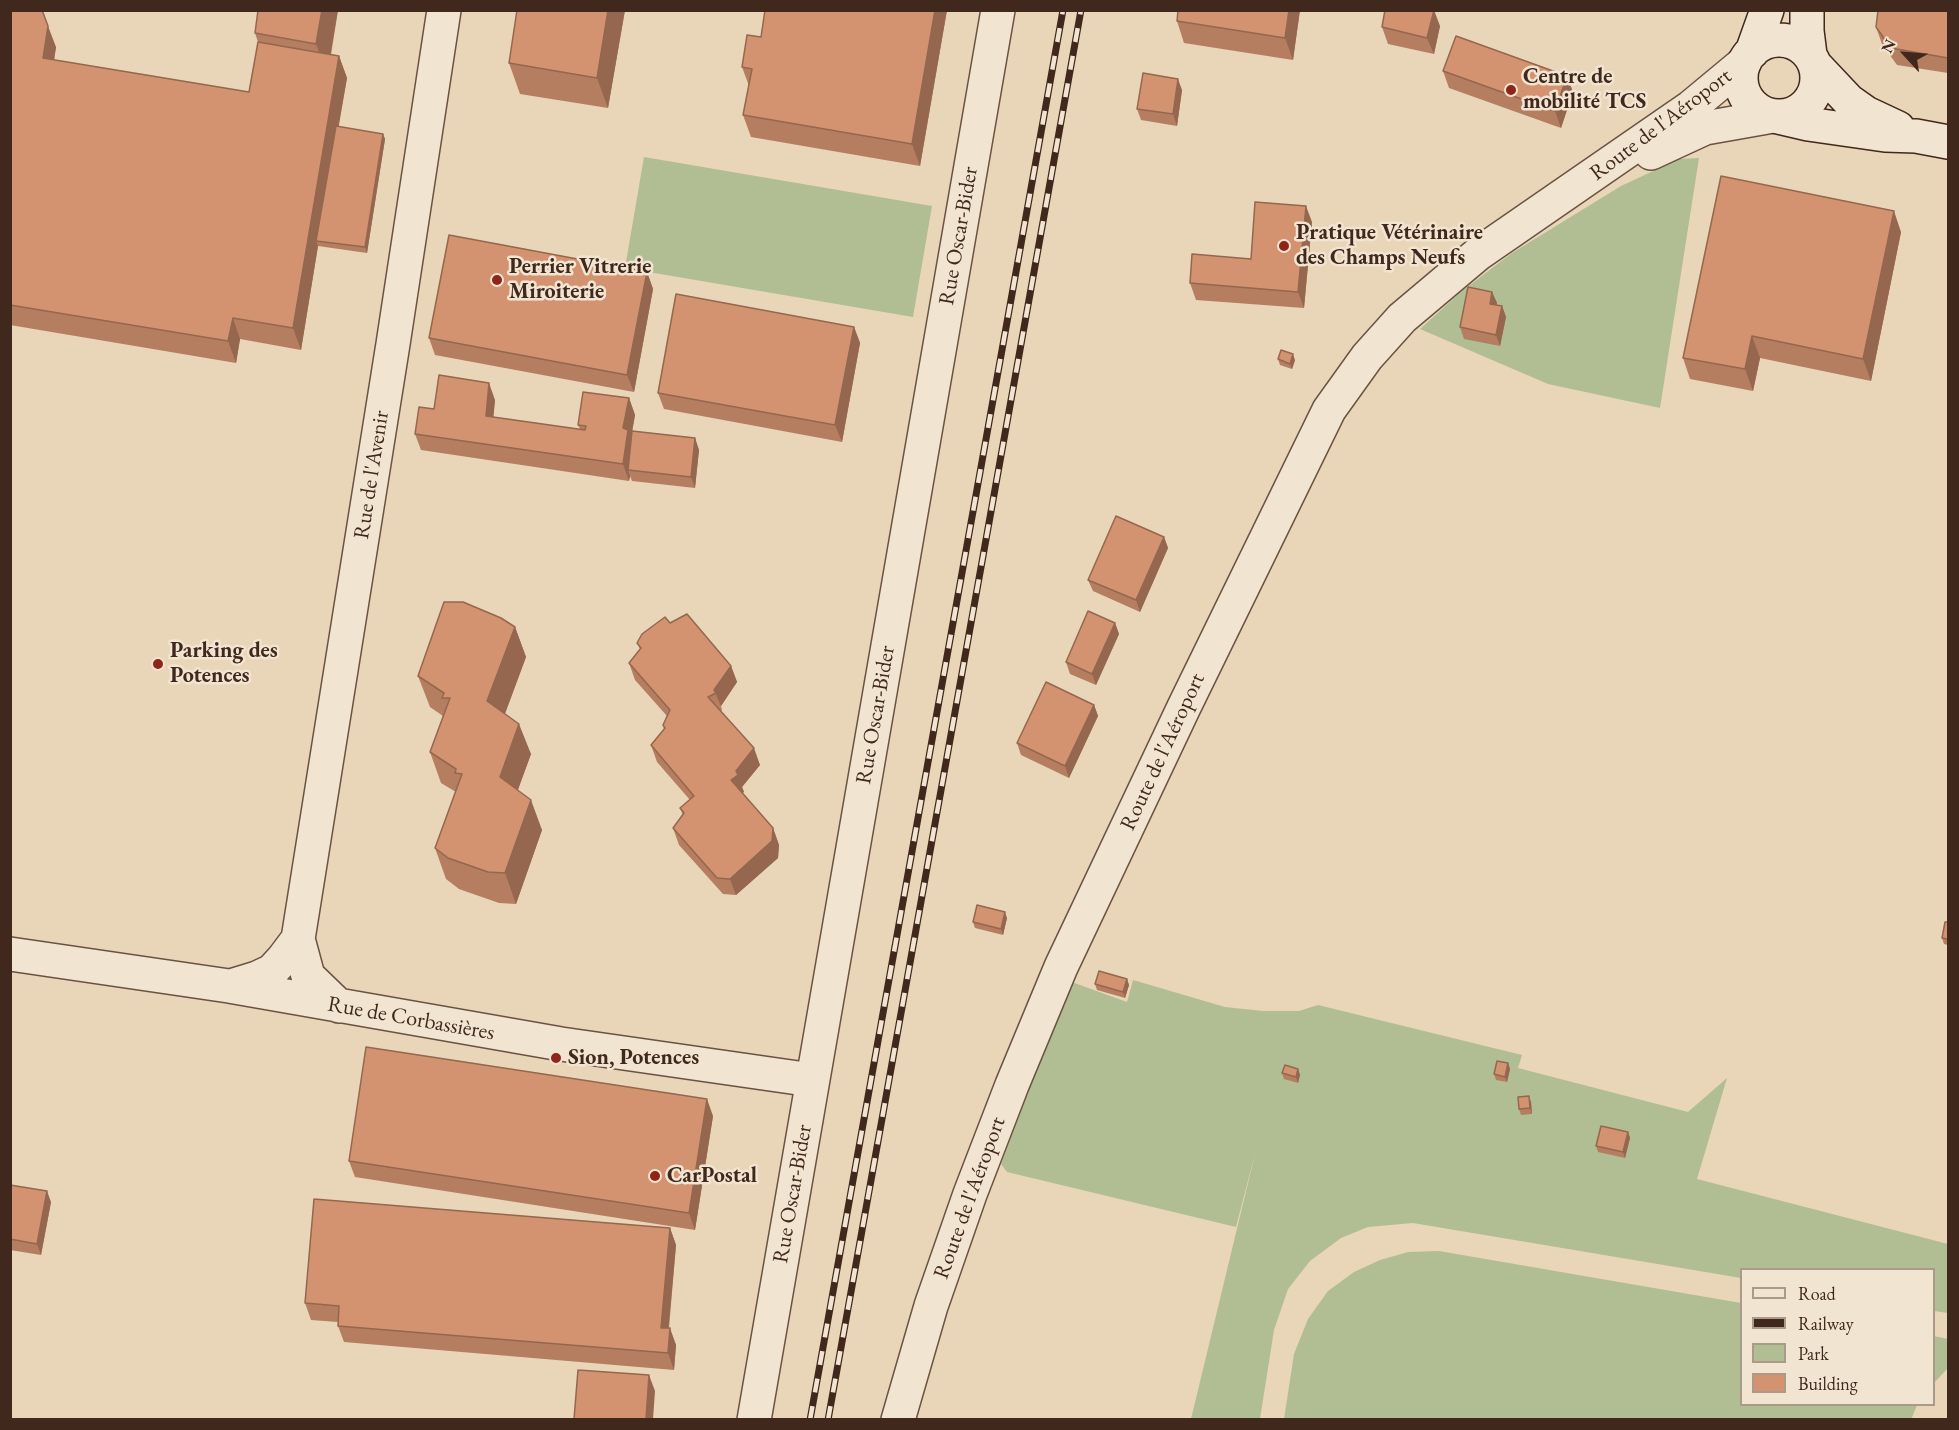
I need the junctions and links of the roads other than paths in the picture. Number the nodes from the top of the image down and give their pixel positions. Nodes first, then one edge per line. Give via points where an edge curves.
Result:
1 (444, 10) edge
2 (998, 10) edge
3 (1767, 10) edge
4 (1807, 10) edge
5 (1748, 57) junction
6 (1813, 61) junction
7 (1776, 117) junction
8 (1916, 136) junction
9 (1948, 142) edge
10 (1578, 186) junction
11 (298, 939) junction
12 (10, 954) edge
13 (229, 986) junction
14 (339, 1006) junction
15 (812, 1080) junction
16 (754, 1419) edge
17 (898, 1419) edge

1 - 11 street, Rue de l'Avenir
2 - 15 street, Rue Oscar-Bider
3 - 5 street, Route de l'Aéroport
4 - 6 street
5 - 6 street via 1760,45 1782,40 1802,47
5 - 7 street via 1741,74 1746,97 1762,113
5 - 10 street, Route de l'Aéroport via 1691,107
6 - 7 street via 1818,79 1810,101 1802,110
6 - 8 street, Route de l'Aéroport via 1849,101
7 - 8 street, Route de l'Aéroport via 1885,135
7 - 10 street, Route de l'Aéroport via 1705,128
8 - 9 street, Route de l'Aéroport
10 - 17 street, Route de l'Aéroport via 1478,254 1402,318 1367,357 1329,410 1061,967 969,1194
11 - 13 street, Rue de l'Avenir via 272,970
11 - 14 street, Rue de l'Avenir via 308,976
12 - 13 street, Rue de Corbassières
13 - 14 street, Rue de Corbassières
14 - 15 street, Rue de Corbassières via 561,1044
15 - 16 street, Rue Oscar-Bider

